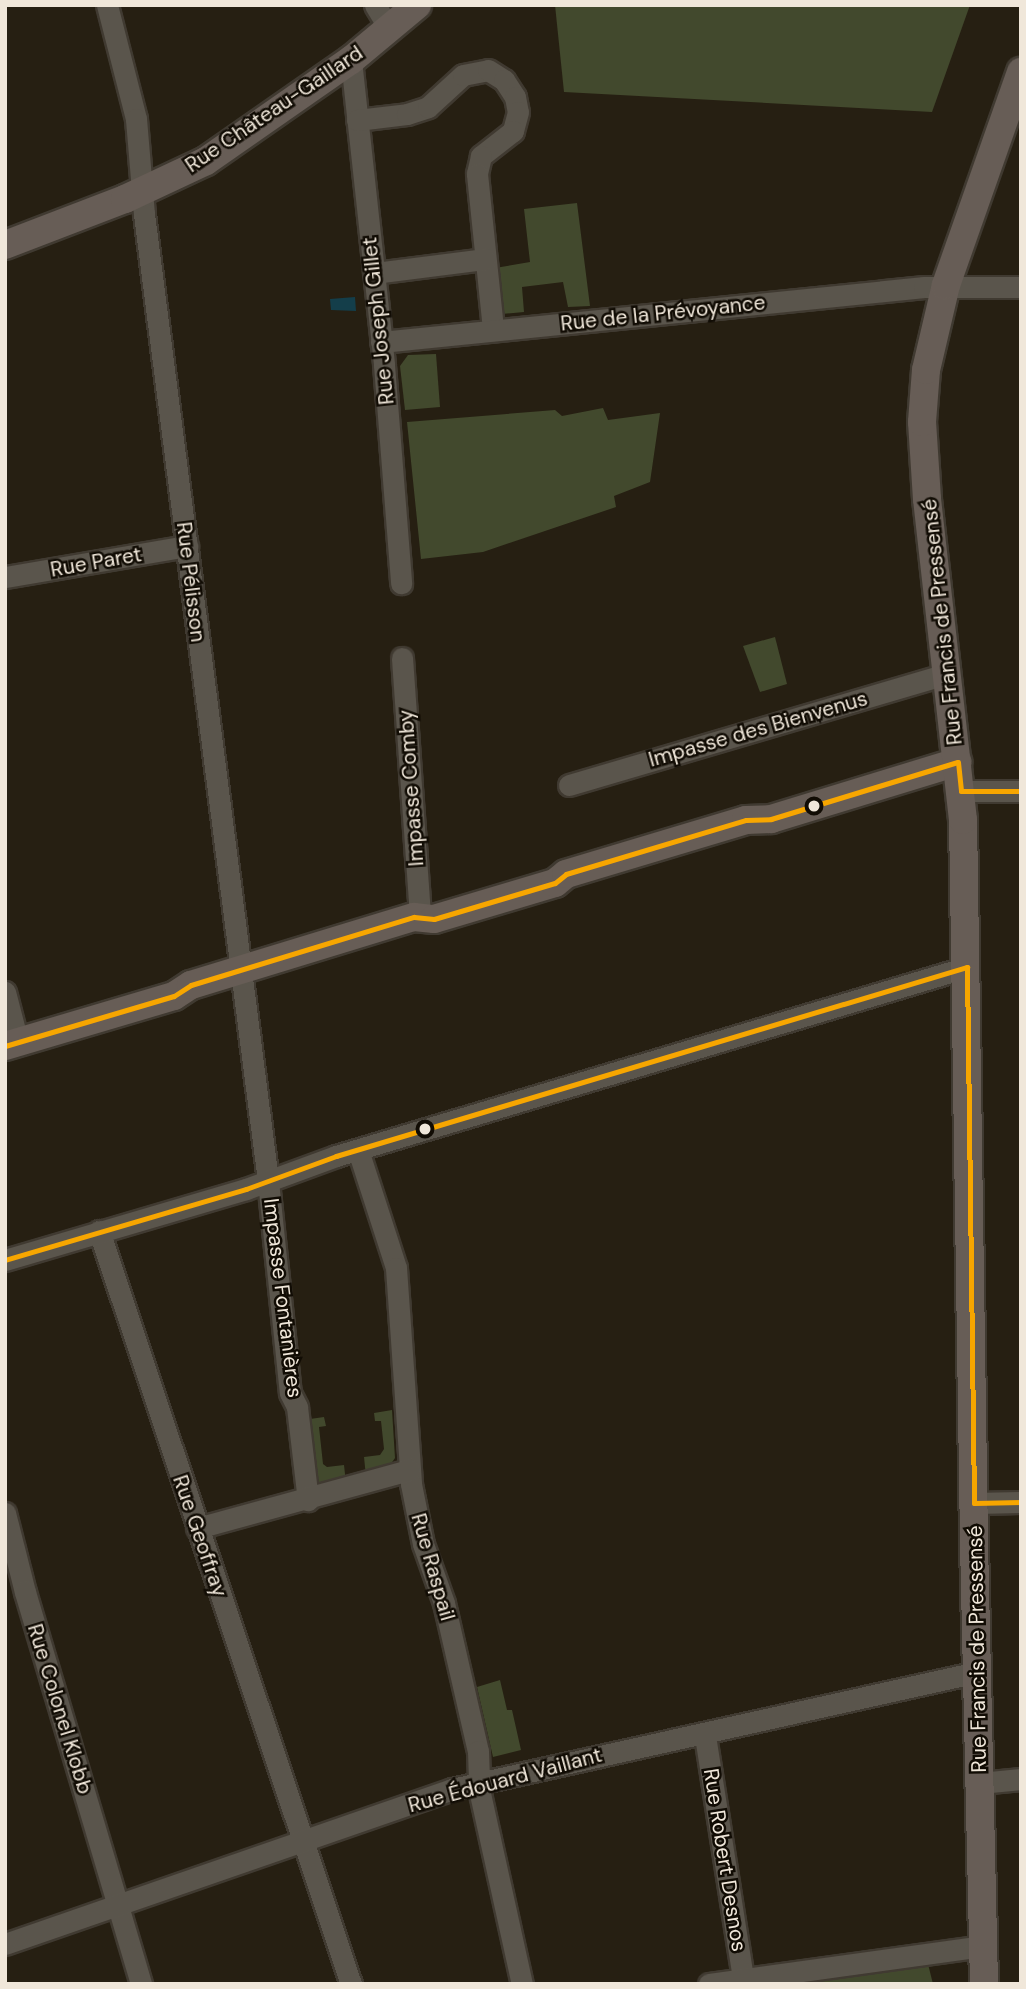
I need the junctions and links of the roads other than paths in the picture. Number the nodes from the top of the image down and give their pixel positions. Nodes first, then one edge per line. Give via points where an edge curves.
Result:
1 (107, 5) edge
2 (417, 5) edge
3 (382, 17) edge
4 (351, 60) junction
5 (1021, 72) edge
6 (357, 120) junction
7 (142, 192) junction
8 (5, 245) edge
9 (485, 259) junction
10 (374, 273) junction
11 (946, 285) junction
12 (1021, 287) edge
13 (493, 330) junction
14 (381, 342) junction
15 (187, 546) junction
16 (5, 577) edge
17 (401, 583) dead end
18 (402, 658) dead end
19 (947, 674) junction
20 (958, 762) junction
21 (569, 785) dead end
22 (961, 791) junction
23 (1021, 791) edge
24 (420, 918) junction
25 (967, 967) junction
26 (240, 971) junction
27 (5, 992) edge
28 (12, 1044) edge
29 (358, 1150) junction
30 (268, 1181) junction
31 (99, 1231) junction
32 (5, 1260) edge
33 (410, 1470) junction
34 (308, 1500) junction
35 (1021, 1502) edge
36 (974, 1503) junction
37 (5, 1513) edge
38 (197, 1528) junction
39 (15, 1595) edge
40 (977, 1672) junction
41 (706, 1742) dead end
42 (1021, 1779) edge
43 (479, 1783) junction
44 (981, 1783) junction
45 (303, 1840) junction
46 (117, 1905) junction
47 (5, 1944) edge
48 (984, 1946) junction
49 (743, 1979) junction
50 (141, 1984) edge
51 (351, 1984) edge
52 (522, 1984) edge
53 (709, 1984) edge
54 (984, 1984) edge

1 - 7 street, Rue Pélisson via 136,119
2 - 3 street, Rue Château-Gaillard
3 - 4 street, Rue Château-Gaillard
4 - 6 street, Rue Joseph Gillet
4 - 7 street, Rue Château-Gaillard via 206,161
5 - 11 street, Rue Francis de Pressensé
6 - 9 street via 428,107 463,75 488,70 504,80 518,112 513,131 481,156 477,174
6 - 10 street, Rue Joseph Gillet
7 - 8 street, Rue Château-Gaillard
7 - 15 street, Rue Pélisson
9 - 10 street
9 - 13 street
10 - 14 street, Rue Joseph Gillet
11 - 12 street, Rue de la Prévoyance
11 - 13 street, Rue de la Prévoyance
11 - 19 street, Rue Francis de Pressensé via 926,370 922,422
13 - 14 street, Rue de la Prévoyance
14 - 17 street, Rue Joseph Gillet
15 - 16 street, Rue Paret
15 - 26 street, Rue Pélisson
18 - 24 street, Impasse Comby
19 - 20 street, Rue Francis de Pressensé
19 - 21 street, Impasse des Bienvenus
20 - 22 street, Rue Francis de Pressensé
20 - 24 street via 771,819 746,820 579,870 555,883 435,919
22 - 23 street
22 - 25 street, Rue Francis de Pressensé
24 - 26 street
25 - 29 street
25 - 36 street, Rue Francis de Pressensé
26 - 28 street via 191,985 174,996
26 - 30 street, Impasse Fontanières
27 - 28 street
29 - 30 street
29 - 33 street, Rue Raspail via 396,1268
30 - 31 street
30 - 34 street, Impasse Fontanières via 290,1393 297,1407
31 - 32 street
31 - 38 street, Rue Geoffray
33 - 34 street
33 - 43 street, Rue Raspail via 423,1544 444,1603 478,1751
34 - 38 street
35 - 36 street
36 - 40 street, Rue Francis de Pressensé
37 - 39 street, Rue Colonel Klobb
38 - 45 street, Rue Geoffray
39 - 46 street, Rue Colonel Klobb
40 - 43 street, Rue Édouard Vaillant
40 - 44 street, Rue Francis de Pressensé
41 - 49 street, Rue Robert Desnos
42 - 44 street
43 - 45 street, Rue Édouard Vaillant
43 - 52 street, Rue Raspail
44 - 48 street, Rue Francis de Pressensé
45 - 46 street, Rue Édouard Vaillant
45 - 51 street, Rue Geoffray
46 - 47 street, Rue Édouard Vaillant
46 - 50 street, Rue Colonel Klobb
48 - 49 street
48 - 54 street, Rue Francis de Pressensé
49 - 53 street

